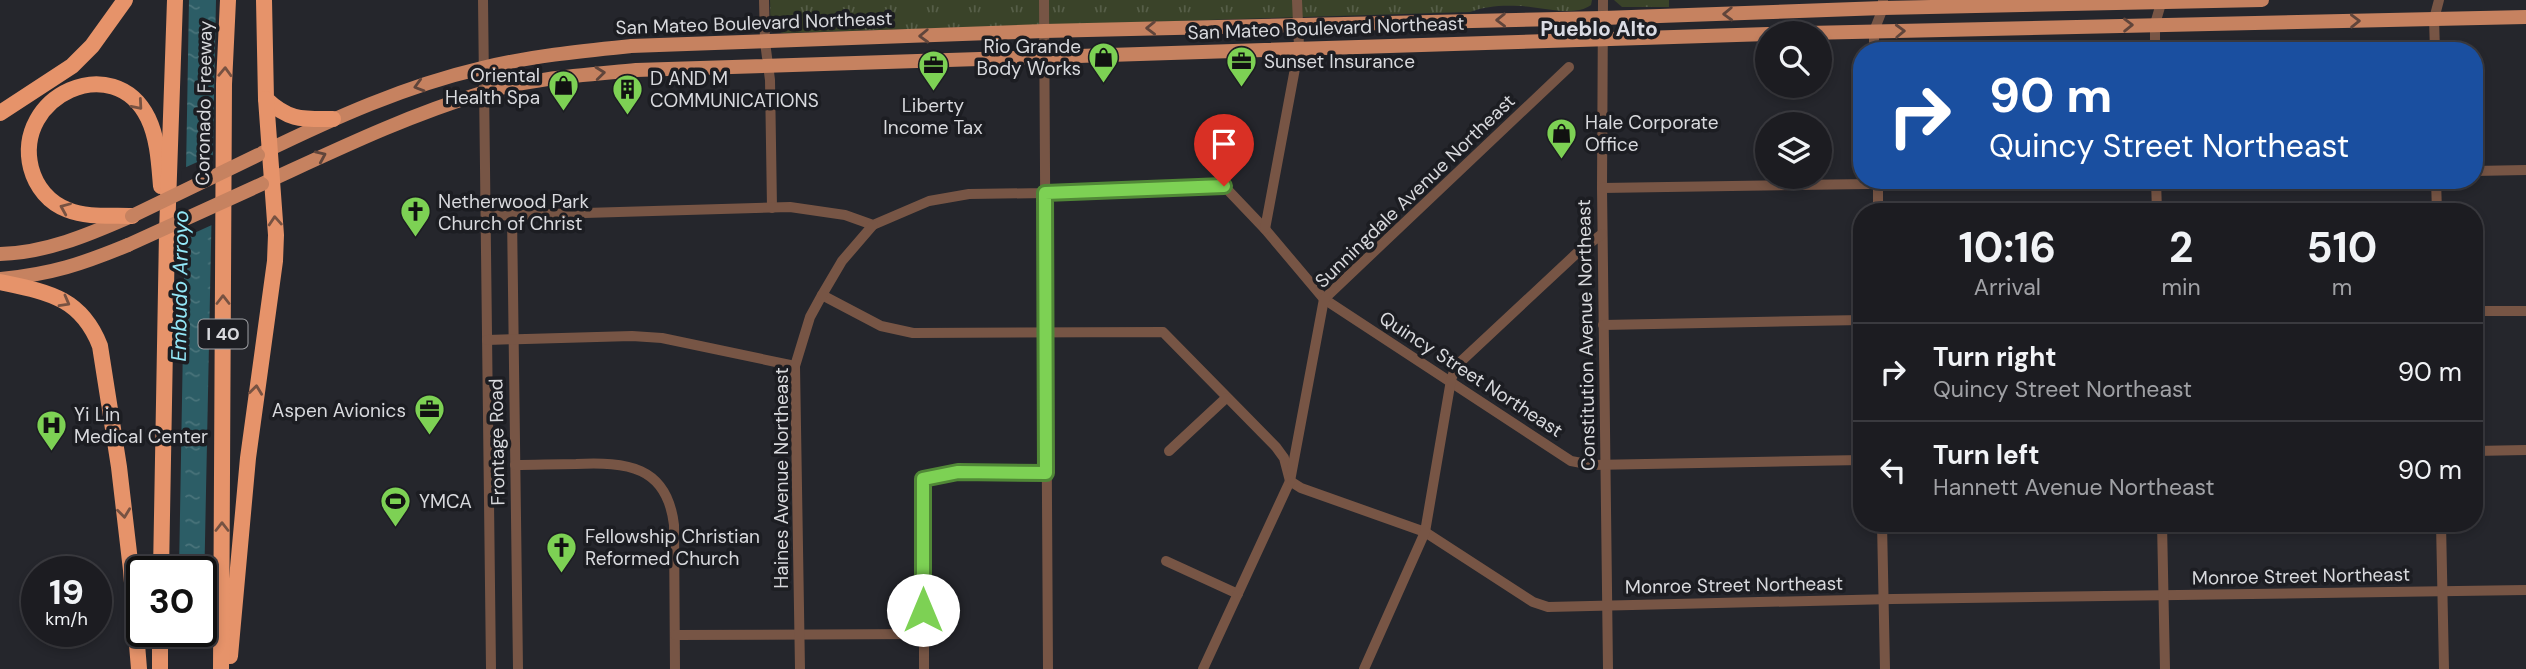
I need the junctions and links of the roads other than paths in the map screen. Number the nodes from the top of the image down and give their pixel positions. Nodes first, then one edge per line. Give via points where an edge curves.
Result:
1 (125, 0) edge
2 (175, 0) edge
3 (228, 0) edge
4 (264, 0) edge
5 (483, 0) edge
6 (764, 0) edge
7 (1044, 0) edge
8 (1297, 0) edge
9 (1603, 0) edge
10 (2162, 0) edge
11 (2262, 0) edge
12 (2439, 0) edge
13 (1883, 4) edge
14 (2526, 17) edge
15 (1603, 18) junction
16 (2434, 19) junction
17 (1298, 24) junction
18 (2155, 24) junction
19 (1044, 31) junction
20 (1874, 31) junction
21 (1832, 32) edge
22 (1755, 34) edge
23 (1604, 39) junction
24 (765, 42) junction
25 (1874, 42) edge
26 (2155, 42) edge
27 (2434, 42) edge
28 (1299, 47) junction
29 (1044, 56) junction
30 (769, 66) junction
31 (484, 67) junction
32 (1569, 67) dead end
33 (484, 92) junction
34 (266, 99) junction
35 (0, 113) edge
36 (332, 119) junction
37 (264, 152) junction
38 (2526, 170) edge
39 (2483, 171) edge
40 (267, 182) junction
41 (1853, 184) edge
42 (1602, 188) junction
43 (1045, 193) junction
44 (772, 208) junction
45 (512, 215) junction
46 (132, 216) junction
47 (486, 216) junction
48 (873, 225) junction
49 (1265, 229) junction
50 (167, 233) junction
51 (1602, 234) junction
52 (0, 254) edge
53 (0, 281) edge
54 (821, 295) junction
55 (1324, 299) junction
56 (2526, 310) edge
57 (2483, 311) edge
58 (1853, 320) edge
59 (1603, 326) junction
60 (1046, 332) junction
61 (487, 340) junction
62 (513, 340) junction
63 (795, 366) junction
64 (1451, 380) junction
65 (1226, 398) junction
66 (2526, 450) edge
67 (1169, 451) dead end
68 (2483, 451) edge
69 (1853, 460) edge
70 (515, 465) junction
71 (1604, 465) junction
72 (1046, 473) junction
73 (1290, 481) junction
74 (1424, 532) junction
75 (1882, 532) edge
76 (2162, 532) edge
77 (2441, 532) edge
78 (161, 556) edge
79 (1166, 561) dead end
80 (2526, 590) edge
81 (2442, 591) junction
82 (1238, 594) junction
83 (2164, 595) junction
84 (1883, 599) junction
85 (1607, 605) junction
86 (800, 634) junction
87 (923, 634) junction
88 (675, 635) junction
89 (160, 647) edge
90 (139, 669) edge
91 (160, 669) edge
92 (221, 669) edge
93 (228, 669) edge
94 (491, 669) edge
95 (518, 669) edge
96 (675, 669) edge
97 (800, 669) edge
98 (924, 669) edge
99 (1048, 669) edge
100 (1203, 669) edge
101 (1364, 669) edge
102 (1608, 669) edge
103 (1885, 669) edge
104 (2165, 669) edge
105 (2444, 669) edge

1 - 35 highway via 72,65
2 - 50 highway, Coronado Freeway
92 -> 3 highway, Coronado Freeway / I 40
4 - 34 highway
5 - 31 street
6 - 24 street
7 - 19 street
8 - 17 street
9 - 15 street, Constitution Avenue Northeast
10 - 11 main road, San Mateo Boulevard Northeast
10 - 13 main road, San Mateo Boulevard Northeast
10 - 18 street
12 - 16 street
13 -> 15 main road, San Mateo Boulevard Northeast
13 - 20 street
14 - 16 main road
15 -> 17 main road, San Mateo Boulevard Northeast
15 - 23 street, Constitution Avenue Northeast
18 -> 16 main road
16 - 27 street
17 -> 19 main road, San Mateo Boulevard Northeast
17 - 28 street
20 -> 18 main road
18 - 26 street
19 -> 24 main road, San Mateo Boulevard Northeast
19 - 29 street
20 - 21 main road
20 - 25 street
22 - 23 main road, San Mateo Boulevard Northeast
23 - 28 main road, San Mateo Boulevard Northeast
23 - 42 street, Constitution Avenue Northeast
24 - 30 street
24 - 31 main road, San Mateo Boulevard Northeast via 631,46
28 - 29 main road, San Mateo Boulevard Northeast
28 - 49 street
29 - 30 main road, San Mateo Boulevard Northeast
29 - 43 street
33 -> 30 main road, San Mateo Boulevard Northeast via 636,70
30 - 44 street
31 - 33 street
31 -> 36 main road, San Mateo Boulevard Northeast via 406,89
32 - 55 street, Sunningdale Avenue Northeast
40 -> 33 main road, San Mateo Boulevard Northeast via 405,119
33 - 47 street
34 - 36 highway via 291,118
34 - 37 highway
36 - 37 main road, San Mateo Boulevard Northeast
37 - 40 highway
37 - 46 main road, San Mateo Boulevard Northeast, bridge
38 - 39 street
40 - 53 main road, San Mateo Boulevard Northeast, bridge via 80,265
93 -> 40 highway via 248,458 275,261 276,235
41 - 42 street
42 - 51 street, Constitution Avenue Northeast
43 - 48 street, Quincy Street Northeast via 969,194 929,201
43 - 49 street, Quincy Street Northeast via 1224,186
43 - 60 street
44 - 45 street
44 - 48 street via 845,215
45 - 47 street
45 - 62 street, Frontage Road
46 -> 50 highway via 69,211 41,191 33,176 29,141 34,123 49,103 70,89 88,84 124,91 147,116 156,141
46 - 52 main road, San Mateo Boulevard Northeast via 53,246
47 - 61 street
48 - 54 street, Haines Avenue Northeast
49 - 55 street, Quincy Street Northeast
50 - 78 highway, Coronado Freeway
51 - 59 street, Constitution Avenue Northeast
51 - 64 street via 1460,361
53 -> 90 highway via 72,305 94,330 100,346 119,467
54 - 60 street via 881,326 913,333
54 - 63 street, Haines Avenue Northeast
55 - 64 street, Quincy Street Northeast
55 - 73 street, Sunningdale Avenue Northeast
56 - 57 street
58 - 59 street
59 - 71 street, Constitution Avenue Northeast
60 - 65 street via 1163,332
60 - 72 street
61 - 62 street
61 - 94 street
62 - 63 street via 662,338
62 - 70 street, Frontage Road
63 - 86 street, Haines Avenue Northeast
64 - 71 street, Quincy Street Northeast via 1571,461
64 - 74 street
65 - 67 street
65 - 73 street via 1284,457
66 - 68 street
69 - 71 street, Quincy Street Northeast
70 - 88 street via 630,465 663,490 672,511
70 - 95 street, Frontage Road
71 - 85 street, Constitution Avenue Northeast
72 - 87 street via 958,472 923,479
72 - 99 street
73 - 74 street, Monroe Street Northeast
73 - 82 street, Sunningdale Avenue Northeast
74 - 85 street, Monroe Street Northeast via 1533,602 1548,607
74 - 101 street
75 - 84 street
76 - 83 street
77 - 81 street
79 - 82 street
80 - 81 street, Monroe Street Northeast
81 - 83 street, Monroe Street Northeast
81 - 105 street
82 - 100 street, Sunningdale Avenue Northeast
83 - 84 street, Monroe Street Northeast
83 - 104 street
84 - 85 street, Monroe Street Northeast
84 - 103 street
85 - 102 street, Constitution Avenue Northeast
86 - 87 street
86 - 88 street
86 - 97 street, Haines Avenue Northeast
87 - 98 street
88 - 96 street
89 - 91 highway

